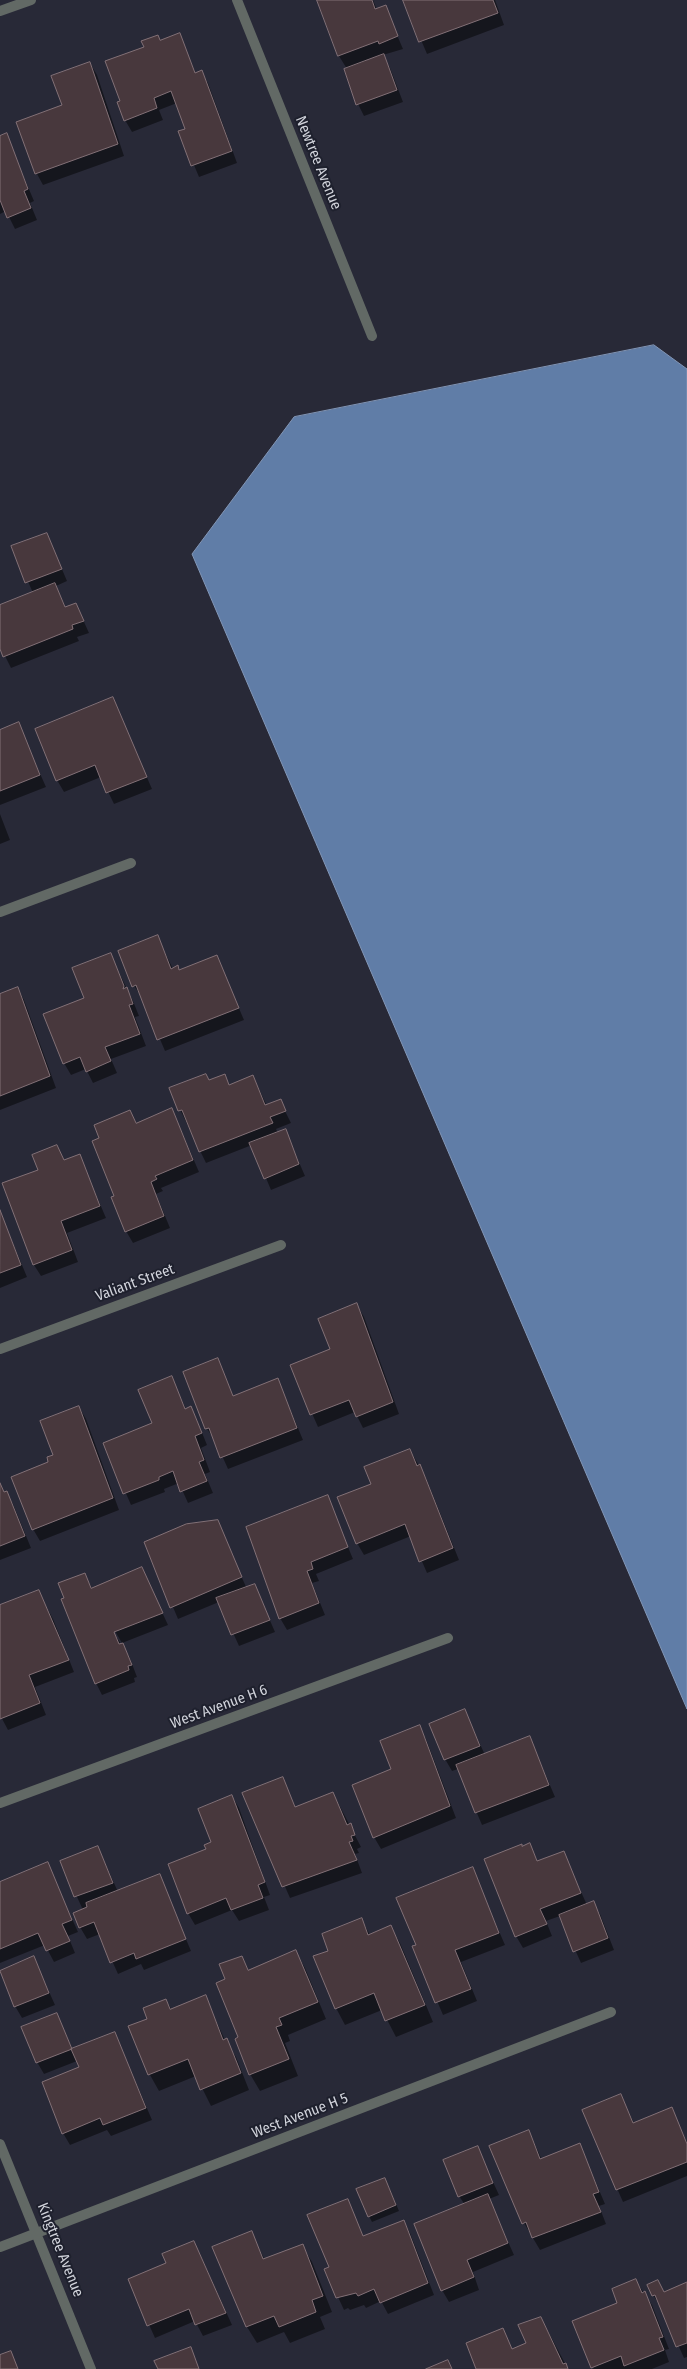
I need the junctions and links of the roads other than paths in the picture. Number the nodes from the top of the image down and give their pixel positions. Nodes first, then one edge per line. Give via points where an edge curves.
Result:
1 (31, 0) edge
2 (237, 0) edge
3 (0, 12) edge
4 (372, 336) dead end
5 (131, 863) dead end
6 (0, 912) edge
7 (281, 1245) dead end
8 (0, 1349) edge
9 (448, 1638) dead end
10 (0, 1803) edge
11 (611, 2012) dead end
12 (0, 2144) edge
13 (38, 2234) junction
14 (0, 2248) edge
15 (91, 2369) edge

1 - 3 street
2 - 4 street, Newtree Avenue
5 - 6 street
7 - 8 street, Valiant Street
9 - 10 street, West Avenue H 6
11 - 13 street, West Avenue H 5
12 - 13 street, Kingtree Avenue
13 - 14 street, West Avenue H 5
13 - 15 street, Kingtree Avenue

